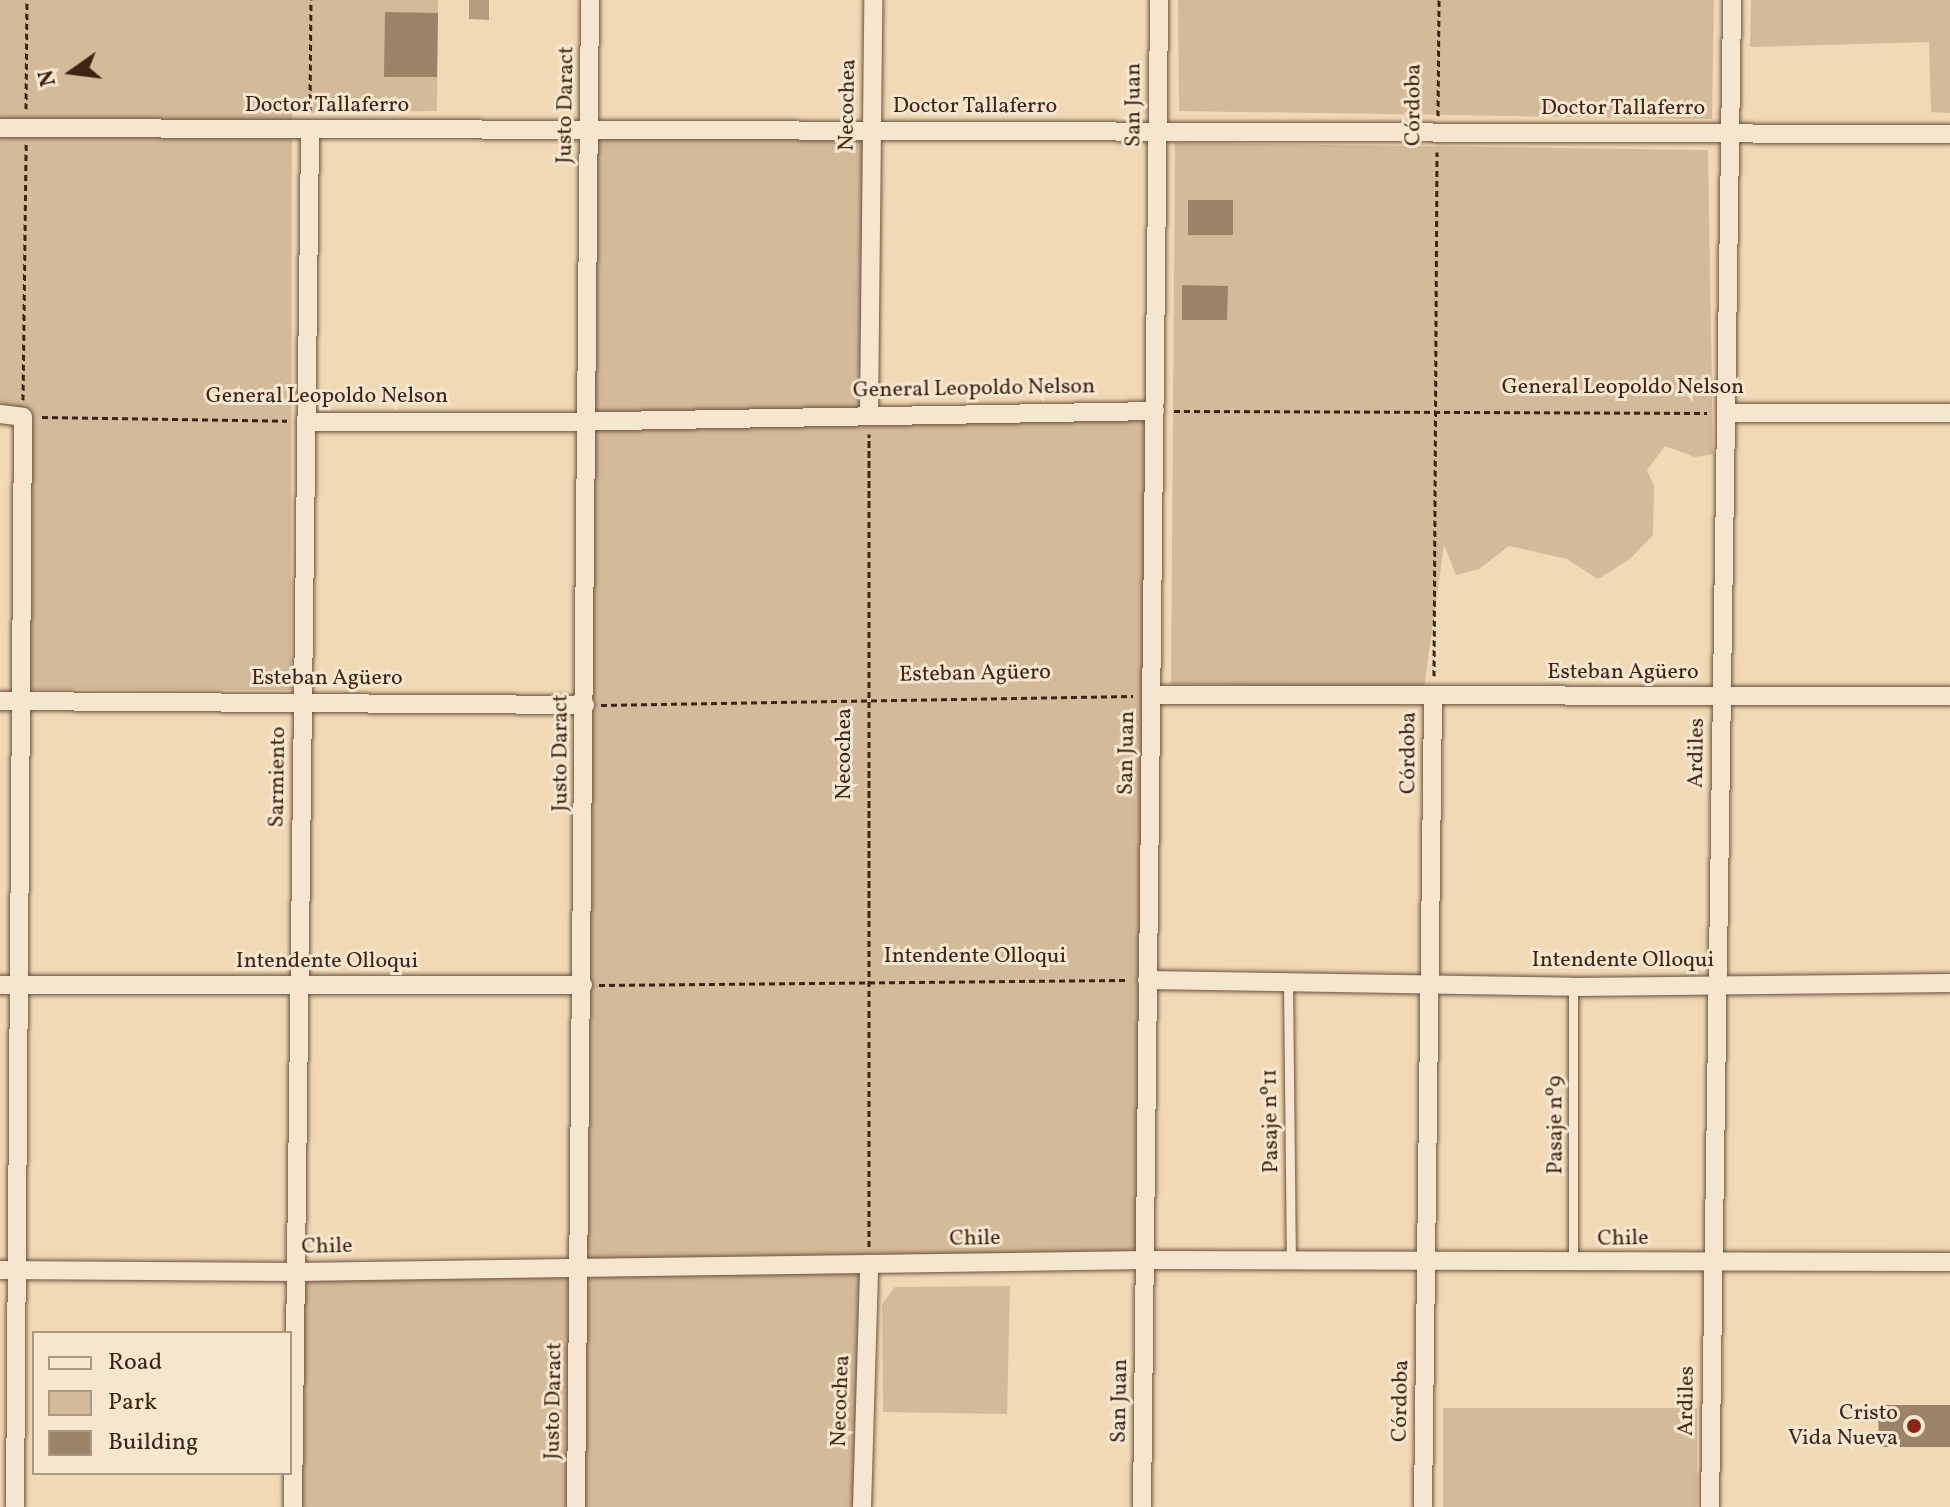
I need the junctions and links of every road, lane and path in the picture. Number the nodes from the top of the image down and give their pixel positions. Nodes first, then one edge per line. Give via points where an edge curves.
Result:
1 (27, 0) edge
2 (311, 0) edge
3 (590, 0) edge
4 (873, 0) edge
5 (1159, 0) edge
6 (1439, 0) edge
7 (1732, 0) edge
8 (0, 128) edge
9 (26, 128) junction
10 (1158, 129) junction
11 (310, 130) junction
12 (590, 130) junction
13 (872, 131) junction
14 (1437, 132) junction
15 (1730, 134) junction
16 (1950, 134) edge
17 (1155, 411) junction
18 (1435, 412) junction
19 (1727, 413) junction
20 (1950, 413) edge
21 (0, 414) edge
22 (869, 414) junction
23 (23, 417) junction
24 (585, 420) junction
25 (306, 422) junction
26 (1152, 695) junction
27 (1950, 696) edge
28 (1722, 697) junction
29 (1433, 698) junction
30 (869, 700) junction
31 (0, 701) edge
32 (21, 701) junction
33 (303, 703) junction
34 (585, 705) junction
35 (1147, 980) junction
36 (1288, 981) junction
37 (869, 982) junction
38 (1950, 983) edge
39 (1431, 984) junction
40 (1717, 984) junction
41 (8, 985) edge
42 (583, 985) junction
43 (300, 986) junction
44 (1573, 987) junction
45 (1147, 1260) junction
46 (1713, 1261) junction
47 (1291, 1262) junction
48 (1428, 1262) junction
49 (1950, 1262) edge
50 (1573, 1263) junction
51 (869, 1265) junction
52 (581, 1268) junction
53 (8, 1270) edge
54 (296, 1272) junction
55 (15, 1507) edge
56 (293, 1507) edge
57 (576, 1507) edge
58 (862, 1507) edge
59 (1142, 1507) edge
60 (1423, 1507) edge
61 (1710, 1507) edge

1 - 9 path
2 - 11 path
3 - 12 street, Justo Daract
4 - 13 street, Necochea
5 - 10 street, San Juan
6 - 14 path, Córdoba
7 - 15 street, Ardiles
8 - 9 street, Doctor Tallaferro
9 - 11 street, Doctor Tallaferro
9 - 23 path
10 - 13 street, Doctor Tallaferro
10 - 14 street, Doctor Tallaferro
10 - 17 street, San Juan
11 - 12 street, Doctor Tallaferro
11 - 25 street, Sarmiento
12 - 13 street, Doctor Tallaferro
12 - 24 street, Justo Daract
13 - 22 street, Necochea
14 - 15 street, Doctor Tallaferro
14 - 18 path, Córdoba
15 - 16 street, Doctor Tallaferro
15 - 19 street, Ardiles
17 - 18 path, General Leopoldo Nelson
17 - 22 street, General Leopoldo Nelson
17 - 26 street, San Juan
18 - 19 path, General Leopoldo Nelson
18 - 29 path, Córdoba
19 - 20 street, General Leopoldo Nelson
19 - 28 street, Ardiles
21 - 23 street
22 - 24 street, General Leopoldo Nelson
22 - 30 path, Necochea
23 - 25 path, General Leopoldo Nelson
23 - 32 street
24 - 25 street, General Leopoldo Nelson
24 - 34 street, Justo Daract
25 - 33 street, Sarmiento
26 - 29 street, Esteban Agüero
26 - 30 path, Esteban Agüero
26 - 35 street, San Juan
27 - 28 street, Esteban Agüero
28 - 29 street, Esteban Agüero
28 - 40 street, Ardiles
29 - 39 street, Córdoba
30 - 34 path, Esteban Agüero
30 - 37 path, Necochea
31 - 32 street, Esteban Agüero
32 - 33 street, Esteban Agüero
32 - 41 street
33 - 34 street, Esteban Agüero
33 - 43 street, Sarmiento
34 - 42 street, Justo Daract
35 - 36 street, Intendente Olloqui
35 - 37 path, Intendente Olloqui
35 - 45 street, San Juan
36 - 39 street, Intendente Olloqui
36 - 47 lane, Pasaje nº11
37 - 42 path, Intendente Olloqui
37 - 51 path, Necochea
38 - 40 street, Intendente Olloqui
39 - 44 street, Intendente Olloqui
39 - 48 street, Córdoba
40 - 44 street, Intendente Olloqui
40 - 46 street, Ardiles
41 - 43 street, Intendente Olloqui
41 - 53 street
42 - 43 street, Intendente Olloqui
42 - 52 street, Justo Daract
43 - 54 street, Sarmiento
44 - 50 lane, Pasaje nº9
45 - 47 street, Chile
45 - 51 street, Chile
45 - 59 street, San Juan
46 - 49 street, Chile
46 - 50 street, Chile
46 - 61 street, Ardiles
47 - 48 street, Chile
48 - 50 street, Chile
48 - 60 street, Córdoba
51 - 52 street, Chile
51 - 58 street, Necochea
52 - 54 street, Chile
52 - 57 street, Justo Daract
53 - 54 street, Chile
53 - 55 street
54 - 56 street, Sarmiento

